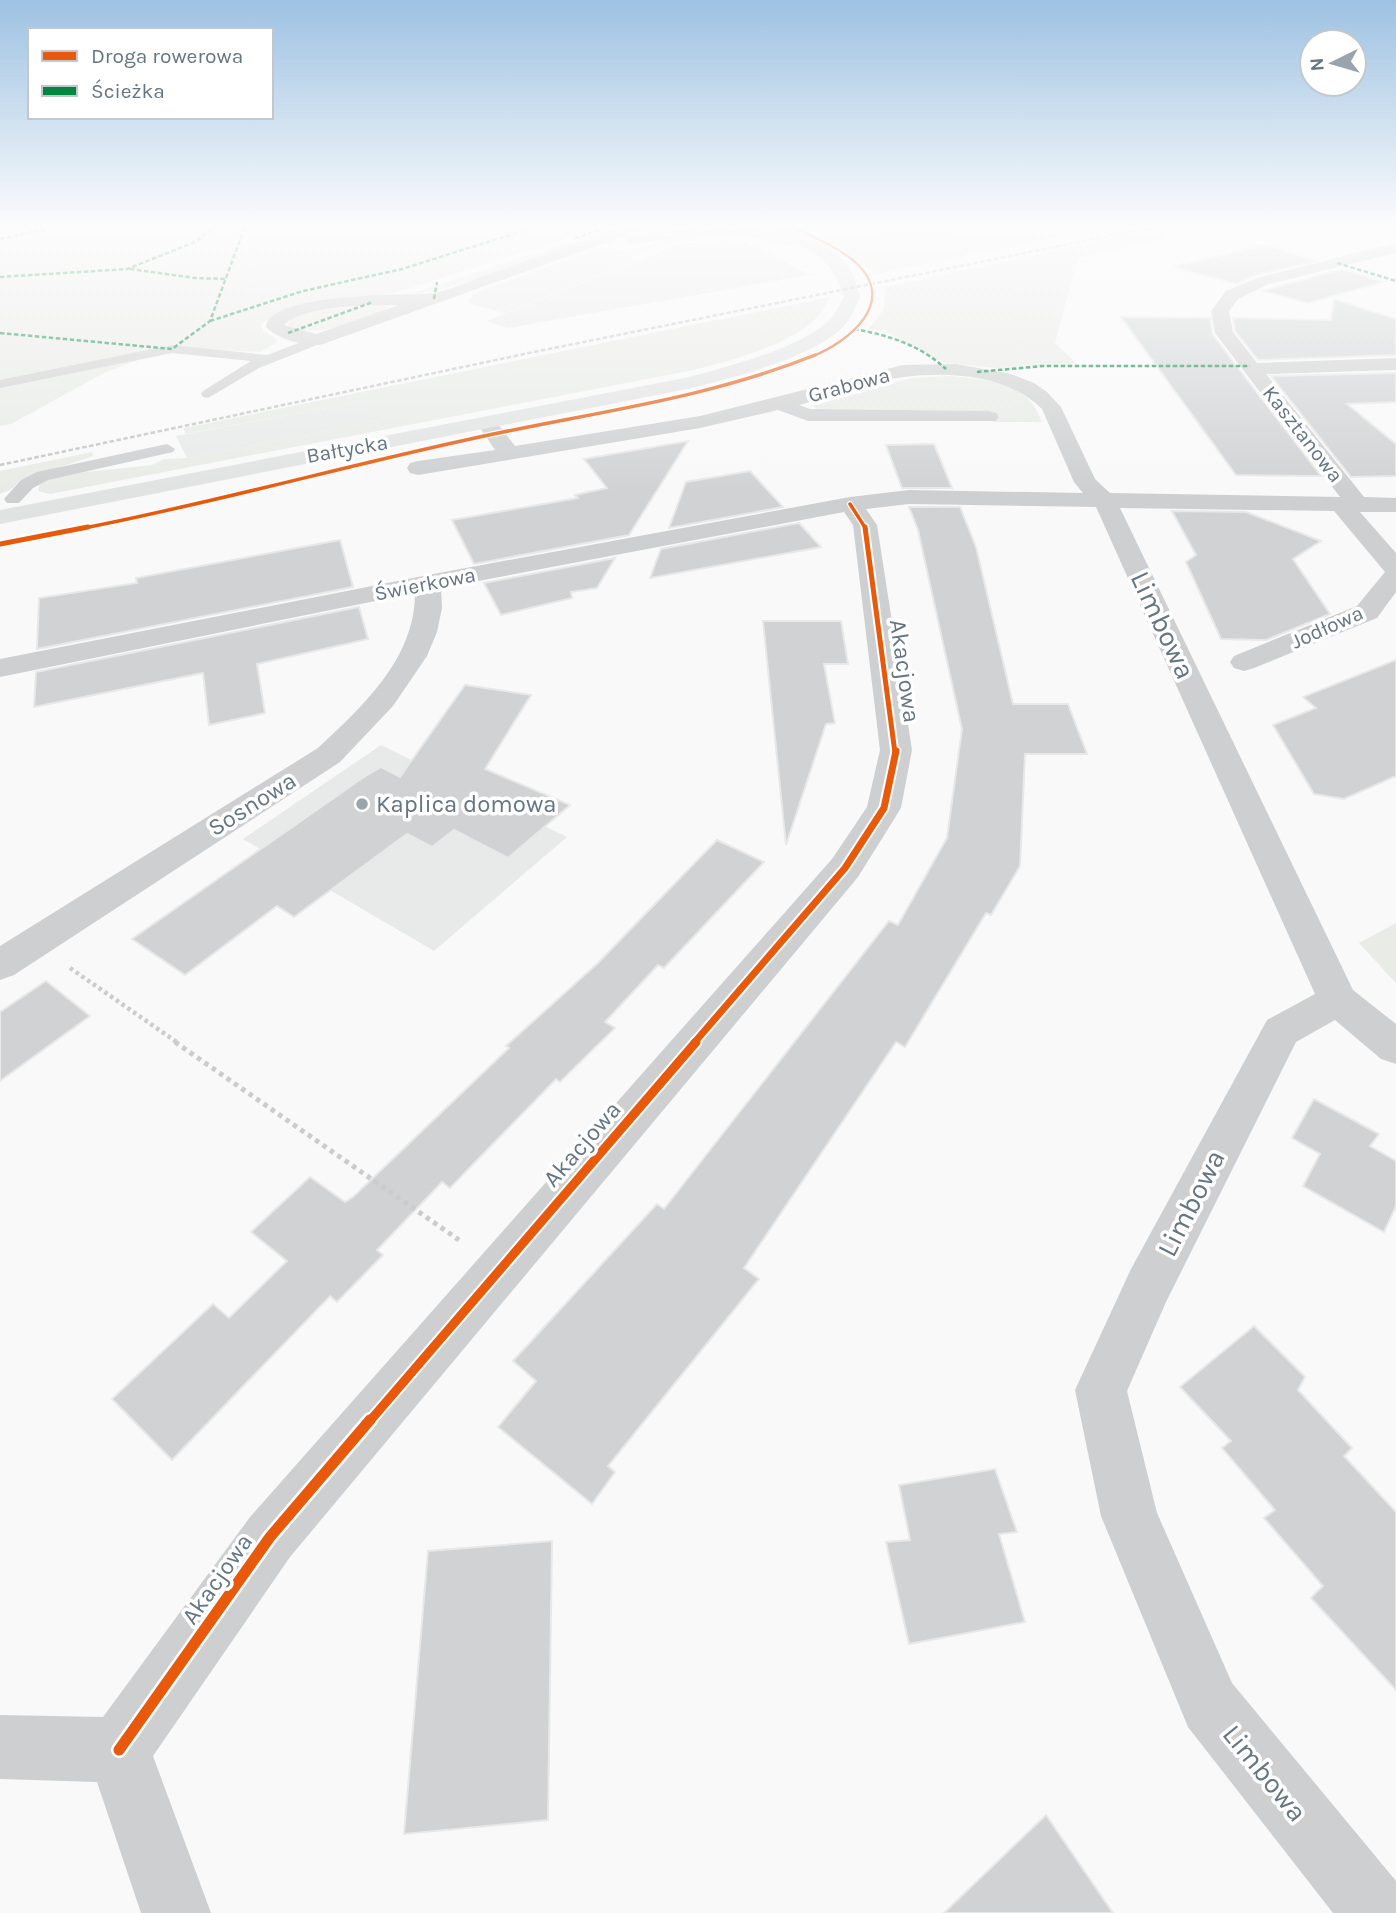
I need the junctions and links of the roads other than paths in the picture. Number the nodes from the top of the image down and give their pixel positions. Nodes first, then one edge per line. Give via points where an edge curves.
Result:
1 (286, 313) edge
2 (393, 313) edge
3 (844, 313) edge
4 (1220, 313) edge
5 (317, 340) junction
6 (266, 359) junction
7 (1396, 364) edge
8 (1252, 369) junction
9 (0, 384) edge
10 (208, 394) dead end
11 (779, 404) junction
12 (989, 417) dead end
13 (488, 424) junction
14 (167, 449) dead end
15 (509, 454) junction
16 (418, 468) dead end
17 (6, 499) edge
18 (1105, 501) junction
19 (850, 505) junction
20 (1349, 505) junction
21 (1396, 505) edge
22 (41, 508) junction
23 (0, 517) edge
24 (1396, 569) edge
25 (1396, 575) edge
26 (428, 583) junction
27 (1244, 662) dead end
28 (0, 668) edge
29 (0, 965) edge
30 (1338, 1000) junction
31 (1396, 1047) edge
32 (0, 1748) edge
33 (119, 1750) junction
34 (176, 1913) edge
35 (1377, 1913) edge

1 - 5 street, Bałtycka via 275,327
2 - 5 street, Bałtycka
3 - 13 main road, Bałtycka via 828,330 771,359 660,390
4 - 8 street, Kasztanowa via 1224,333
5 - 6 lane, Bałtycka
6 - 9 lane, Bałtycka via 172,349
6 - 10 lane
7 - 8 street
8 - 20 street, Kasztanowa
11 - 12 street, Grabowa via 808,415
11 - 15 street, Grabowa
11 - 18 street, Grabowa via 903,371 957,370 1004,378 1027,387 1051,407 1085,482
13 - 15 street
13 - 22 main road, Bałtycka
14 - 17 lane via 43,476
15 - 16 street, Grabowa
17 - 22 lane via 34,501
18 - 19 street via 909,497
18 - 20 street
18 - 30 street, Limbowa
19 - 26 street, Świerkowa
19 - 33 street, Akacjowa via 865,525 896,750 884,808 845,867 270,1537
20 - 21 street
20 - 24 street
22 - 23 main road, Bałtycka
25 - 27 street, Jodłowa via 1367,612
26 - 28 street, Świerkowa
26 - 29 street, Sosnowa via 431,604 423,633 402,675 368,718 329,755
30 - 31 street
30 - 35 street, Limbowa via 1281,1031 1148,1286 1101,1390 1129,1516 1210,1705
32 - 33 street
33 - 34 street

